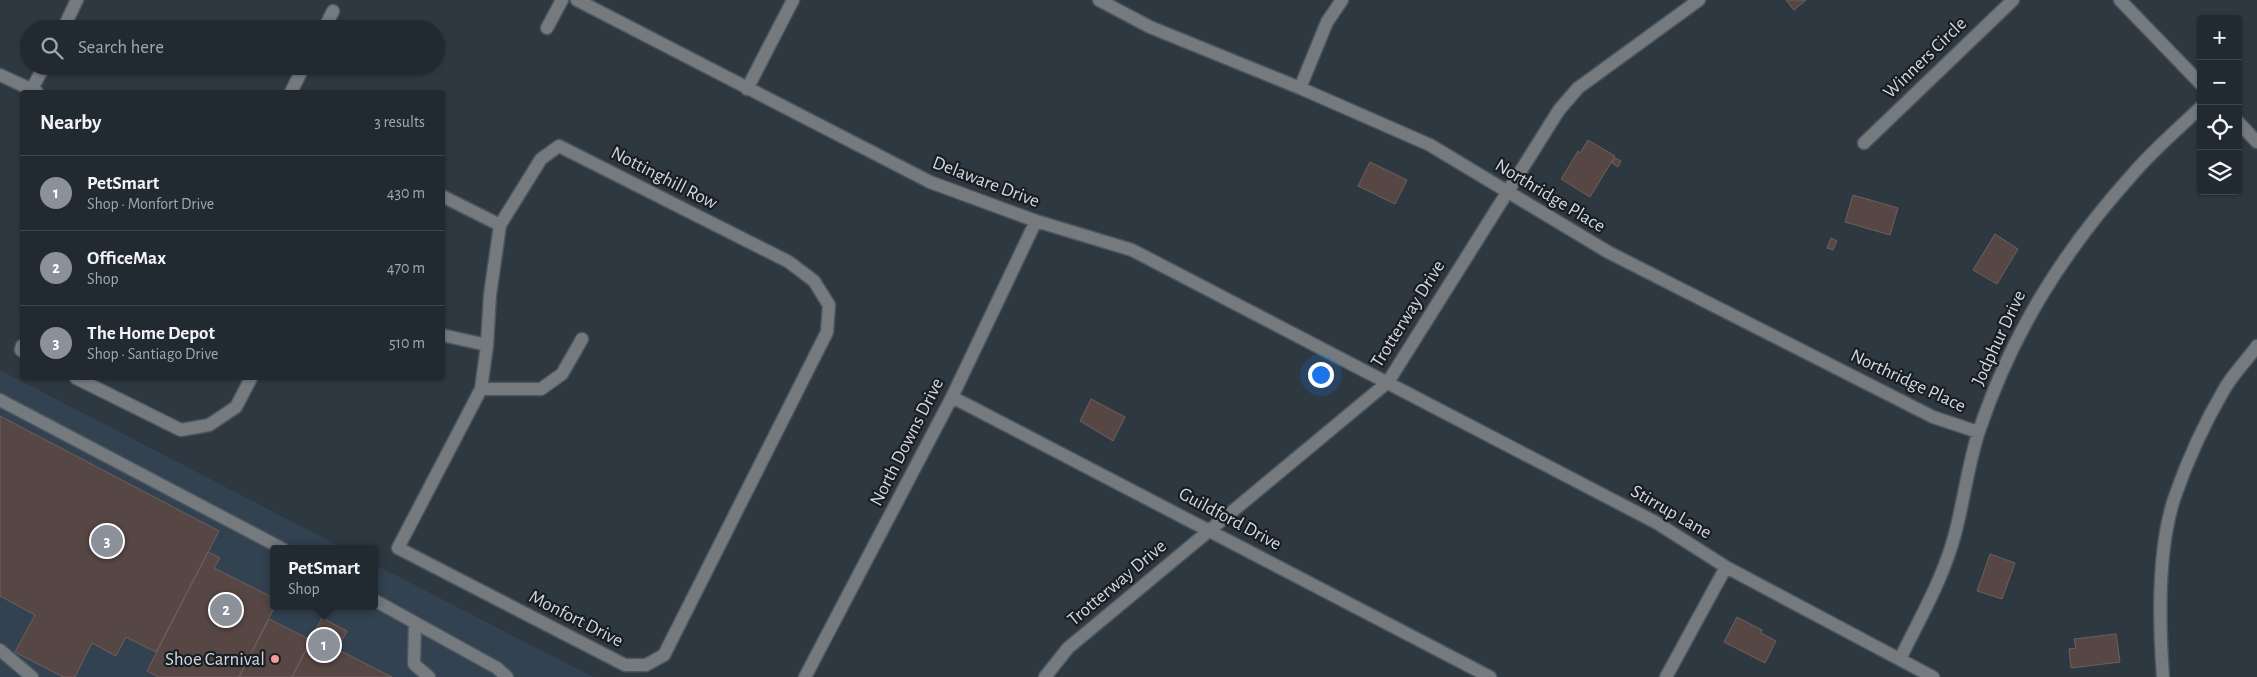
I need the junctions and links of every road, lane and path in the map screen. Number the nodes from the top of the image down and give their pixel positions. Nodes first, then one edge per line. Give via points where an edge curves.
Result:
1 (77, 0) edge
2 (562, 0) edge
3 (577, 0) edge
4 (793, 0) edge
5 (1099, 0) edge
6 (1342, 0) edge
7 (1699, 0) edge
8 (2013, 0) edge
9 (2120, 0) edge
10 (333, 11) dead end
11 (67, 20) edge
12 (328, 20) edge
13 (547, 28) dead end
14 (0, 75) edge
15 (41, 75) edge
16 (300, 75) edge
17 (2197, 80) edge
18 (1300, 88) junction
19 (747, 89) junction
20 (33, 90) edge
21 (35, 90) edge
22 (292, 90) edge
23 (2197, 111) edge
24 (2242, 126) edge
25 (2257, 142) edge
26 (1864, 143) dead end
27 (1506, 192) junction
28 (445, 198) edge
29 (1036, 221) junction
30 (500, 225) junction
31 (829, 305) joint
32 (445, 335) edge
33 (582, 339) dead end
34 (487, 345) junction
35 (2257, 346) edge
36 (80, 380) edge
37 (250, 380) edge
38 (1388, 382) junction
39 (482, 389) junction
40 (952, 397) junction
41 (0, 400) edge
42 (1978, 432) junction
43 (1209, 529) junction
44 (275, 545) edge
45 (1726, 567) junction
46 (378, 602) edge
47 (415, 623) junction
48 (0, 650) edge
49 (1900, 658) junction
50 (1047, 676) edge
51 (32, 677) edge
52 (429, 677) edge
53 (507, 677) edge
54 (805, 677) edge
55 (1490, 677) edge
56 (1666, 677) edge
57 (1933, 677) edge
58 (2163, 677) edge

1 - 11 street
2 - 13 street
3 - 19 street, Delaware Drive
4 - 19 street
5 - 18 street, Northridge Place via 1150,27
6 - 18 street via 1327,22
7 - 27 street, Trotterway Drive via 1578,88 1559,110
8 - 26 street, Winners Circle
9 - 17 street
10 - 12 street
14 - 20 street
15 - 21 street
16 - 22 street
18 - 27 street, Northridge Place via 1430,145
19 - 29 street, Delaware Drive via 930,182
23 - 42 street, Jodphur Drive via 2132,175 2084,231 2042,290 2011,350
24 - 25 street
27 - 38 street, Trotterway Drive
27 - 42 street, Northridge Place via 1608,252 1933,417
28 - 30 street
29 - 38 street, Delaware Drive via 1132,250
29 - 40 street, North Downs Drive
30 - 31 street, Nottinghill Row via 541,159 559,146 789,262 814,281
30 - 34 street, Nottinghill Row
31 - 39 street, Monfort Drive via 827,332 664,655 646,665 625,665 398,548
32 - 34 street
33 - 39 street via 562,374 541,389
34 - 39 street, Nottinghill Row
35 - 58 street via 2226,388 2198,440 2174,500 2162,563 2160,629
36 - 37 street via 180,430 209,425 236,407
38 - 43 street, Trotterway Drive
38 - 45 street, Stirrup Lane via 1657,523
40 - 43 street, Guildford Drive
40 - 54 street, North Downs Drive
41 - 44 street
42 - 49 street, Jodphur Drive via 1955,535 1940,581
43 - 50 street, Trotterway Drive via 1068,648
43 - 55 street, Guildford Drive
45 - 49 street, Stirrup Lane
45 - 56 street
46 - 47 street
47 - 52 street via 414,664
47 - 53 street via 497,668
48 - 51 street
49 - 57 street, Stirrup Lane

